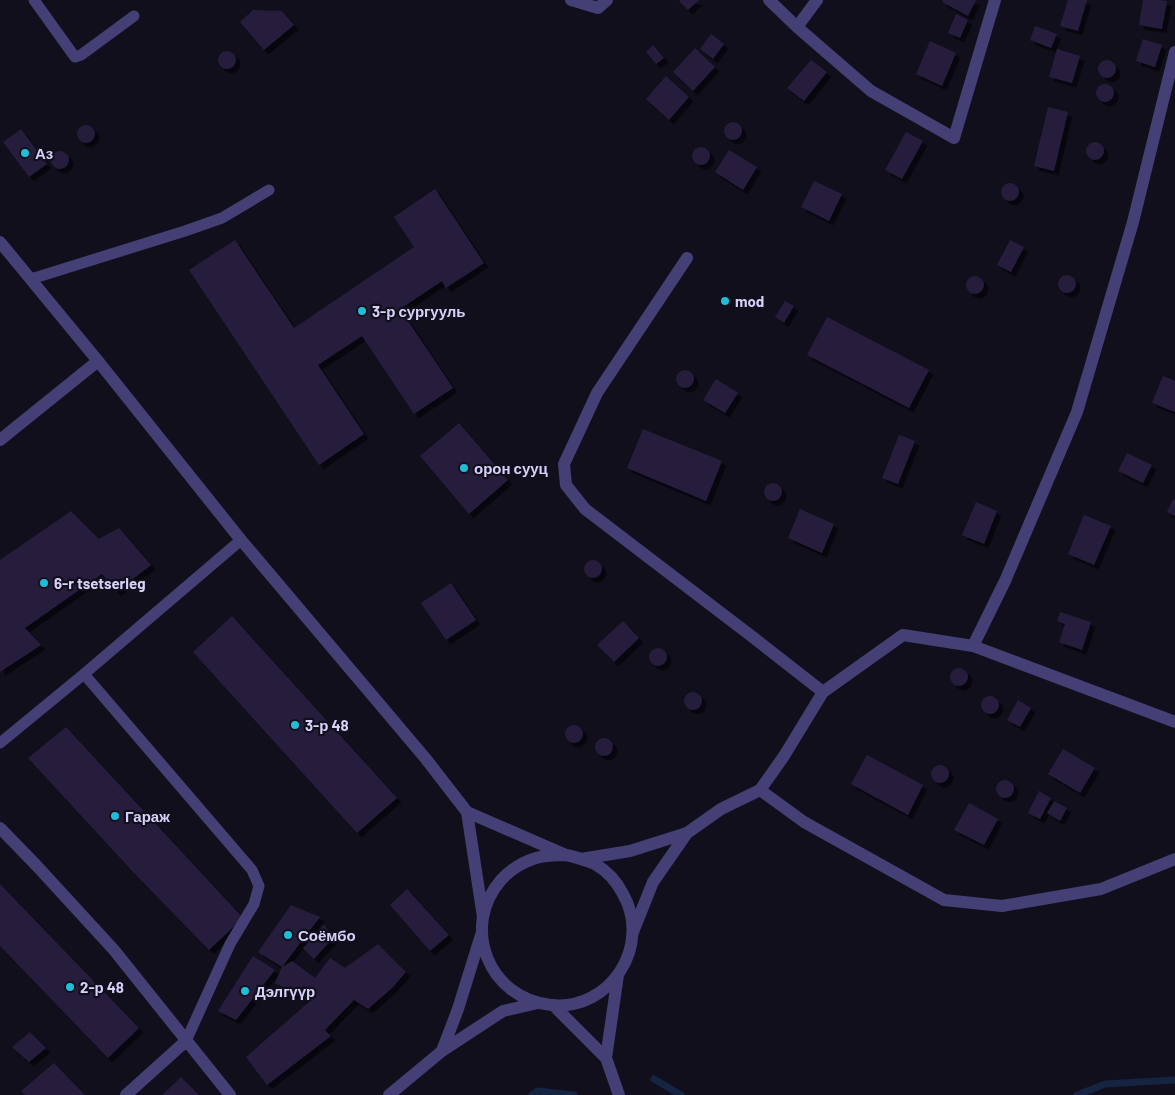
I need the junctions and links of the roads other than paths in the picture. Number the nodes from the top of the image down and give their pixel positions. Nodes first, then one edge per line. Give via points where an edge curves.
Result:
1 (34, 0) edge
2 (571, 0) edge
3 (607, 0) edge
4 (769, 0) edge
5 (817, 0) edge
6 (995, 0) edge
7 (134, 16) dead end
8 (797, 27) junction
9 (1175, 52) edge
10 (270, 190) dead end
11 (0, 242) edge
12 (687, 258) dead end
13 (31, 279) junction
14 (98, 361) junction
15 (0, 440) edge
16 (241, 540) junction
17 (973, 646) junction
18 (84, 674) junction
19 (823, 692) junction
20 (1175, 722) edge
21 (0, 744) edge
22 (760, 790) junction
23 (467, 812) junction
24 (0, 828) edge
25 (687, 833) junction
26 (566, 855) junction
27 (582, 858) junction
28 (1175, 859) edge
29 (483, 917) junction
30 (633, 932) junction
31 (482, 933) junction
32 (618, 975) junction
33 (538, 1003) junction
34 (553, 1006) junction
35 (186, 1041) junction
36 (442, 1051) junction
37 (606, 1058) junction
38 (126, 1095) edge
39 (230, 1095) edge
40 (389, 1095) edge
41 (619, 1095) edge

1 - 7 lane via 76,57
2 - 3 street via 598,8
4 - 8 street
5 - 8 street
6 - 8 street via 954,138 871,91
9 - 17 street via 1133,222 1077,412 1005,581
10 - 13 lane via 222,218
11 - 13 street
12 - 19 street via 597,392 564,464 566,486 585,509
13 - 14 street
14 - 15 street
14 - 16 street
16 - 18 lane
16 - 23 street
17 - 19 street via 903,636
17 - 20 street
18 - 21 lane
18 - 35 lane via 252,870 259,886 254,904 230,944
19 - 22 street
22 - 25 street via 721,809
22 - 28 street via 804,822 944,900 1002,906 1101,890
23 - 26 street
23 - 29 street
24 - 35 street via 114,950
25 - 27 street via 630,851
25 - 30 street via 652,882
26 - 27 street
26 - 29 street via 534,858 519,865 496,887
27 - 30 street via 596,865 620,887 632,916
29 - 31 street
30 - 32 street via 626,962
31 - 33 street via 484,949 498,977 523,998
31 - 36 street
32 - 34 street via 596,995 568,1005
32 - 37 street
33 - 34 street
33 - 36 street via 503,1010
34 - 37 street
35 - 38 street
35 - 39 street
36 - 40 street
37 - 41 street

